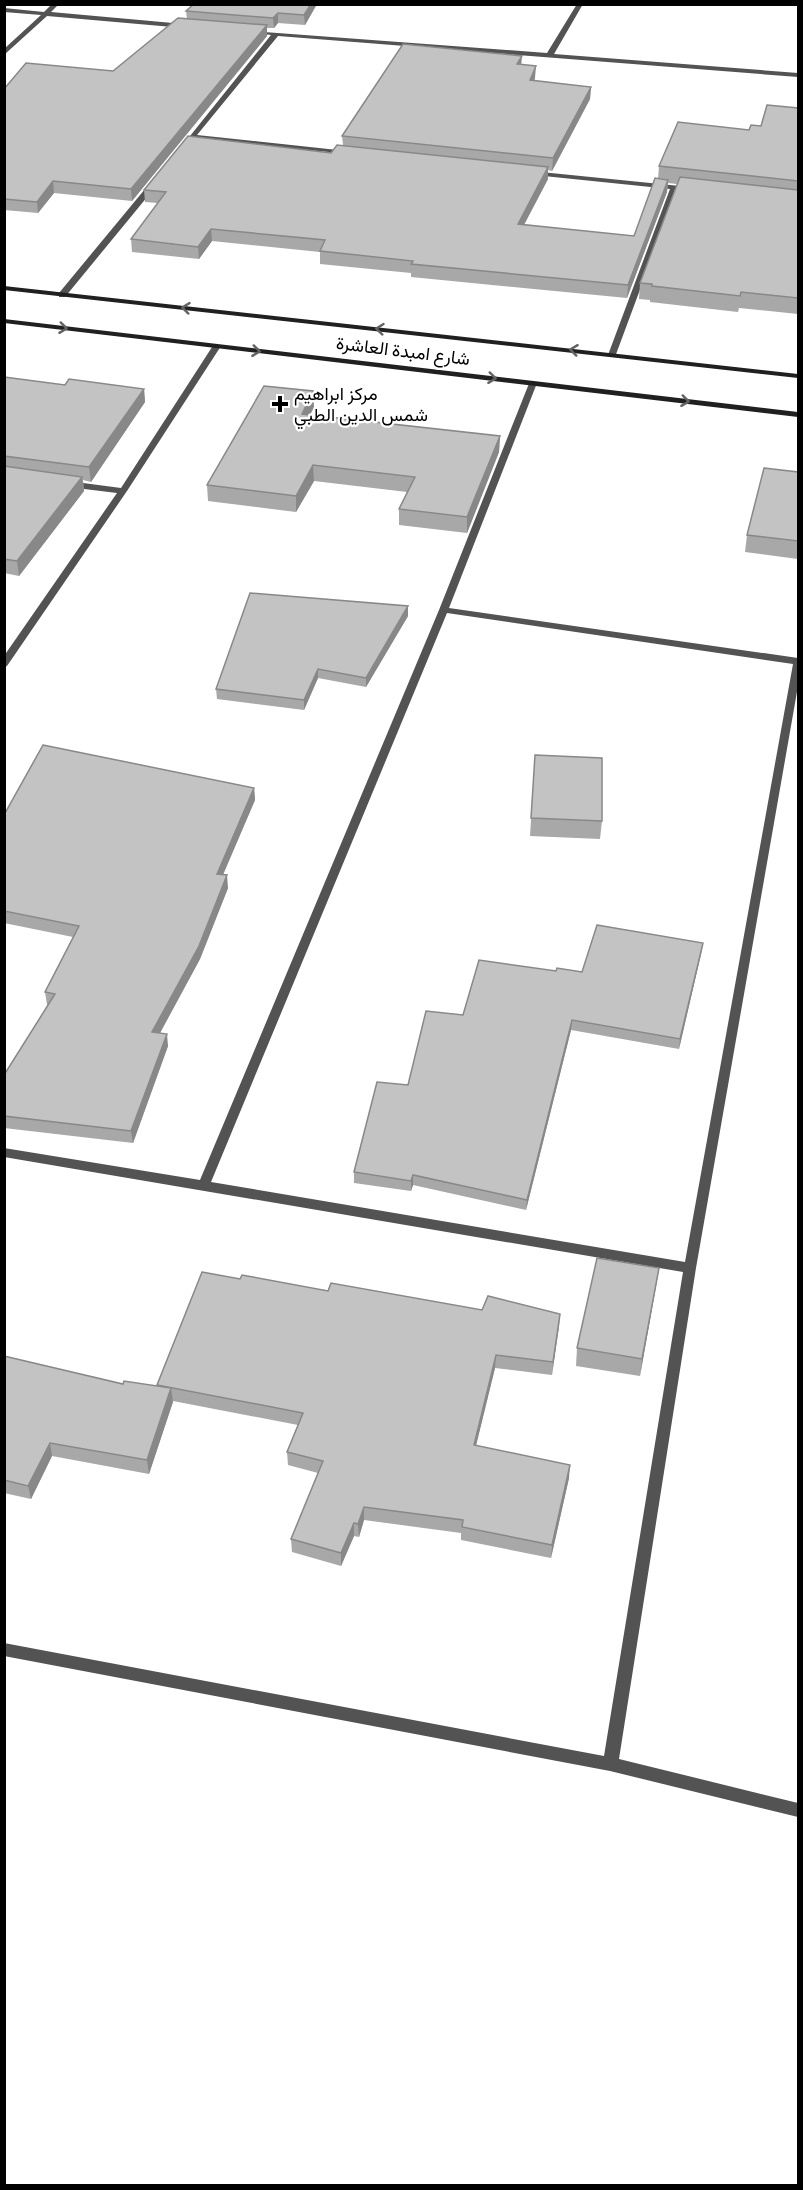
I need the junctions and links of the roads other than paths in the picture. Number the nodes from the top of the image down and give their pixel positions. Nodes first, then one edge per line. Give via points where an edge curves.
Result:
1 (56, 4) edge
2 (580, 4) edge
3 (4, 10) edge
4 (46, 14) junction
5 (195, 27) edge
6 (241, 31) edge
7 (276, 34) junction
8 (4, 53) edge
9 (549, 56) junction
10 (798, 75) edge
11 (193, 137) junction
12 (186, 146) edge
13 (359, 155) edge
14 (525, 172) edge
15 (157, 181) edge
16 (674, 188) junction
17 (696, 190) edge
18 (4, 288) edge
19 (63, 295) junction
20 (4, 321) edge
21 (217, 346) junction
22 (612, 355) junction
23 (798, 376) edge
24 (533, 383) junction
25 (798, 415) edge
26 (52, 482) edge
27 (123, 491) junction
28 (444, 610) junction
29 (798, 662) edge
30 (4, 664) edge
31 (4, 1152) edge
32 (203, 1187) junction
33 (690, 1268) junction
34 (4, 1649) edge
35 (610, 1764) junction
36 (798, 1810) edge

1 - 4 street
2 - 9 street
3 - 4 street
4 - 5 street
4 - 8 street
6 - 7 street
7 - 9 street
7 - 11 street
9 - 10 street
11 - 12 street
11 - 13 street
14 - 16 street
15 - 19 street
16 - 17 street
16 - 22 street
18 - 19 main road, شارع امبدة العاشرة
22 -> 19 main road, شارع امبدة العاشرة
20 -> 21 main road, شارع امبدة العاشرة
21 -> 24 main road, شارع امبدة العاشرة
21 - 27 street
22 - 23 main road, شارع امبدة العاشرة
24 -> 25 main road, شارع امبدة العاشرة
24 - 28 street
26 - 27 street
27 - 30 street
28 - 29 street
28 - 32 street
29 - 33 street
31 - 32 street
32 - 33 street
33 - 35 street
34 - 35 street
35 - 36 street

